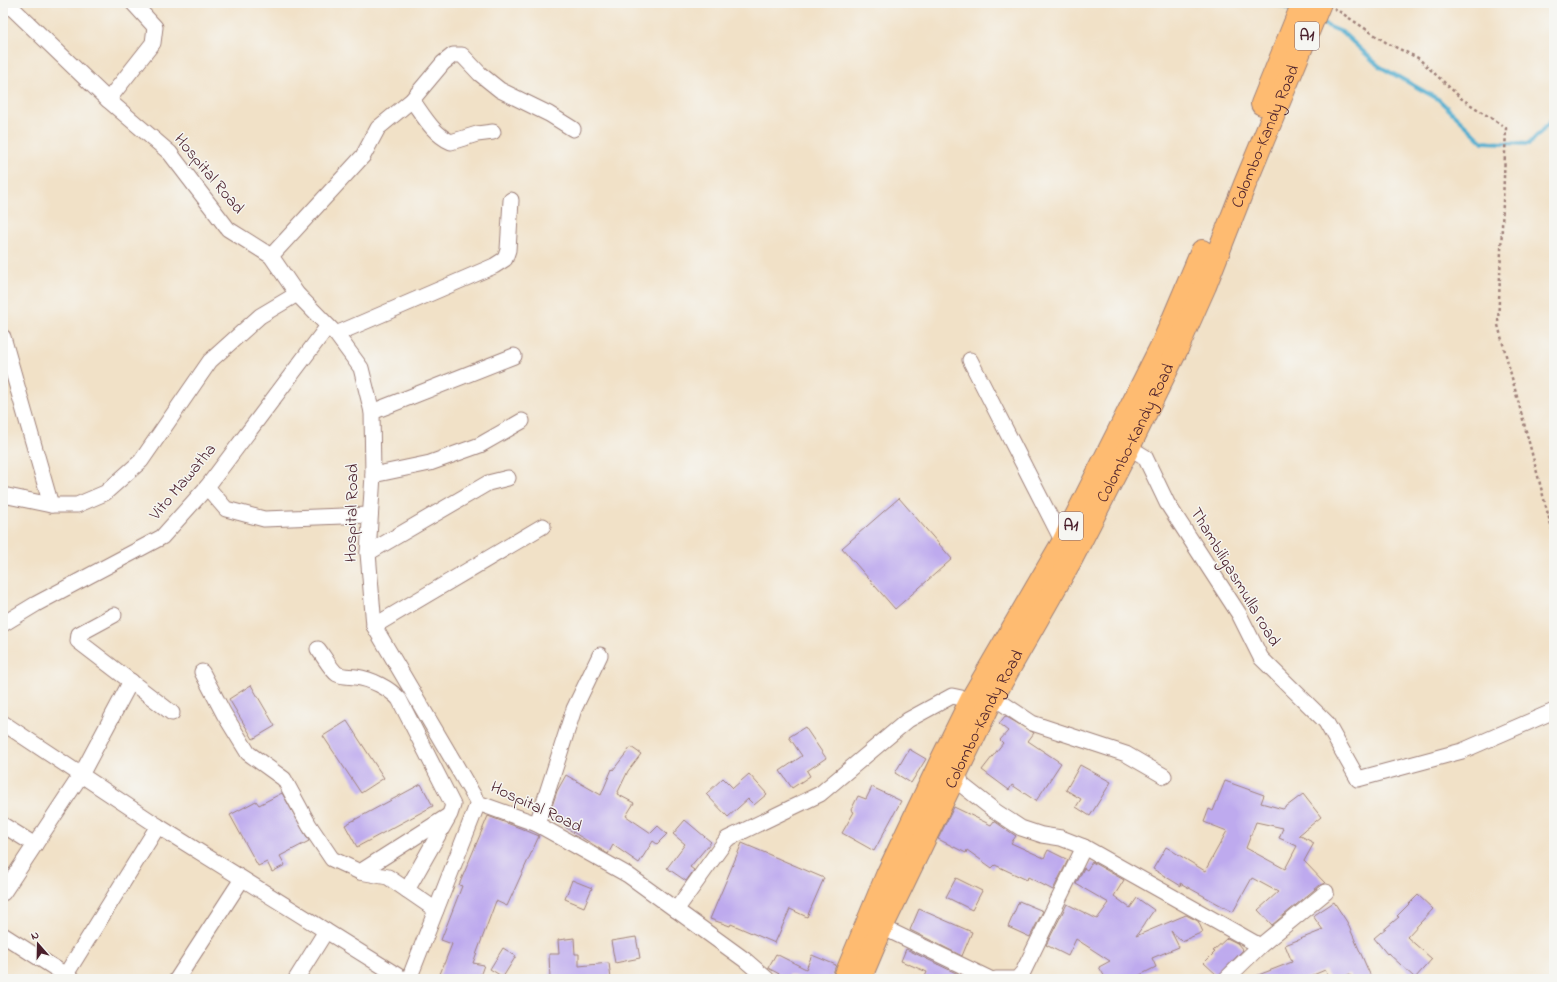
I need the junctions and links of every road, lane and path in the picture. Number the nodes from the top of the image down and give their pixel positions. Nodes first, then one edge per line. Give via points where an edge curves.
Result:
1 (7, 3) edge
2 (133, 3) edge
3 (1319, 5) edge
4 (108, 100) junction
5 (412, 100) junction
6 (573, 129) dead end
7 (493, 132) dead end
8 (511, 200) dead end
9 (271, 256) junction
10 (297, 294) junction
11 (332, 330) junction
12 (3, 337) edge
13 (514, 356) dead end
14 (970, 360) dead end
15 (372, 412) junction
16 (522, 421) dead end
17 (1122, 444) junction
18 (373, 475) junction
19 (508, 478) dead end
20 (207, 486) junction
21 (3, 495) edge
22 (51, 505) junction
23 (370, 515) junction
24 (543, 526) dead end
25 (1554, 537) edge
26 (1063, 542) junction
27 (368, 553) junction
28 (114, 615) dead end
29 (3, 624) edge
30 (374, 626) junction
31 (318, 649) dead end
32 (600, 655) dead end
33 (202, 672) dead end
34 (131, 681) junction
35 (993, 697) junction
36 (971, 700) junction
37 (1554, 711) edge
38 (172, 713) dead end
39 (3, 723) edge
40 (950, 764) junction
41 (81, 775) junction
42 (1164, 776) dead end
43 (478, 803) junction
44 (450, 814) junction
45 (537, 824) junction
46 (3, 825) edge
47 (158, 826) junction
48 (35, 845) junction
49 (1084, 848) junction
50 (360, 872) junction
51 (242, 879) junction
52 (408, 890) junction
53 (1326, 892) dead end
54 (3, 893) edge
55 (436, 910) junction
56 (676, 910) junction
57 (882, 927) junction
58 (326, 931) junction
59 (3, 935) edge
60 (1260, 946) junction
61 (66, 978) edge
62 (177, 979) edge
63 (296, 979) edge
64 (403, 979) edge
65 (409, 979) edge
66 (767, 979) edge
67 (844, 979) edge
68 (860, 979) edge
69 (990, 979) edge
70 (996, 979) edge
71 (1226, 979) edge

1 - 4 street, Hospital Road
2 - 4 street via 155,27 152,43
3 - 17 highway, Colombo-Kandy Road / A1 via 1286,66 1185,292
3 - 25 path via 1418,58 1462,99 1506,128 1498,325
4 - 9 street, Hospital Road via 170,153 228,229
5 - 6 street via 453,54 462,55 500,90
5 - 7 street via 431,126 451,142
5 - 9 street via 378,128 363,156
8 - 11 street via 508,250 505,259 494,266
9 - 10 street, Hospital Road
10 - 11 street, Hospital Road
10 - 22 street via 260,316 210,361 141,462 105,493 77,505
11 - 15 street, Hospital Road via 361,368
11 - 20 street, Vito Mawatha
12 - 22 street
13 - 15 street
14 - 26 street
15 - 18 street, Hospital Road
16 - 18 street via 480,445 430,463
17 - 26 highway, Colombo-Kandy Road / A1
17 - 35 highway, Colombo-Kandy Road / A1 via 1072,558
17 - 37 street, Thambiligasmulla road via 1149,462 1167,502 1239,614 1261,658 1326,722 1358,779 1462,751
18 - 23 street, Hospital Road
19 - 27 street via 488,483
20 - 23 street via 226,509 264,519
20 - 29 street, Vito Mawatha via 162,537
21 - 22 street
23 - 27 street, Hospital Road
24 - 30 street
26 - 36 highway, Colombo-Kandy Road / A1
27 - 30 street, Hospital Road
28 - 34 street via 79,634 78,641
30 - 43 street, Hospital Road
31 - 44 street via 336,673 372,682 392,691 399,699 450,797 453,805
32 - 45 street via 574,709
33 - 50 street via 248,753 284,779 309,825 332,859
34 - 38 street
34 - 41 street
35 - 40 highway, Colombo-Kandy Road / A1
35 - 42 street via 1032,723 1126,754
36 - 40 highway, Colombo-Kandy Road / A1
36 - 56 street via 952,696 908,720 820,794 727,839
39 - 41 street
40 - 49 street via 962,785 1021,828 1061,838
40 - 57 highway, Colombo-Kandy Road / A1
40 - 67 highway, Colombo-Kandy Road / A1 via 887,875
41 - 47 street
41 - 48 street
43 - 45 street, Hospital Road
43 - 55 street
44 - 50 street
44 - 52 street
45 - 56 street, Hospital Road via 628,875
46 - 48 street
47 - 51 street
47 - 61 street
48 - 54 street
49 - 60 street
49 - 70 street via 1023,972 1017,979
50 - 52 street via 388,877
51 - 58 street
51 - 62 street
52 - 55 street
53 - 60 street
55 - 65 street
56 - 66 street, Hospital Road via 746,960
57 - 68 highway, Colombo-Kandy Road / A1
57 - 69 street
58 - 63 street
58 - 64 street
59 - 61 street
60 - 71 street

